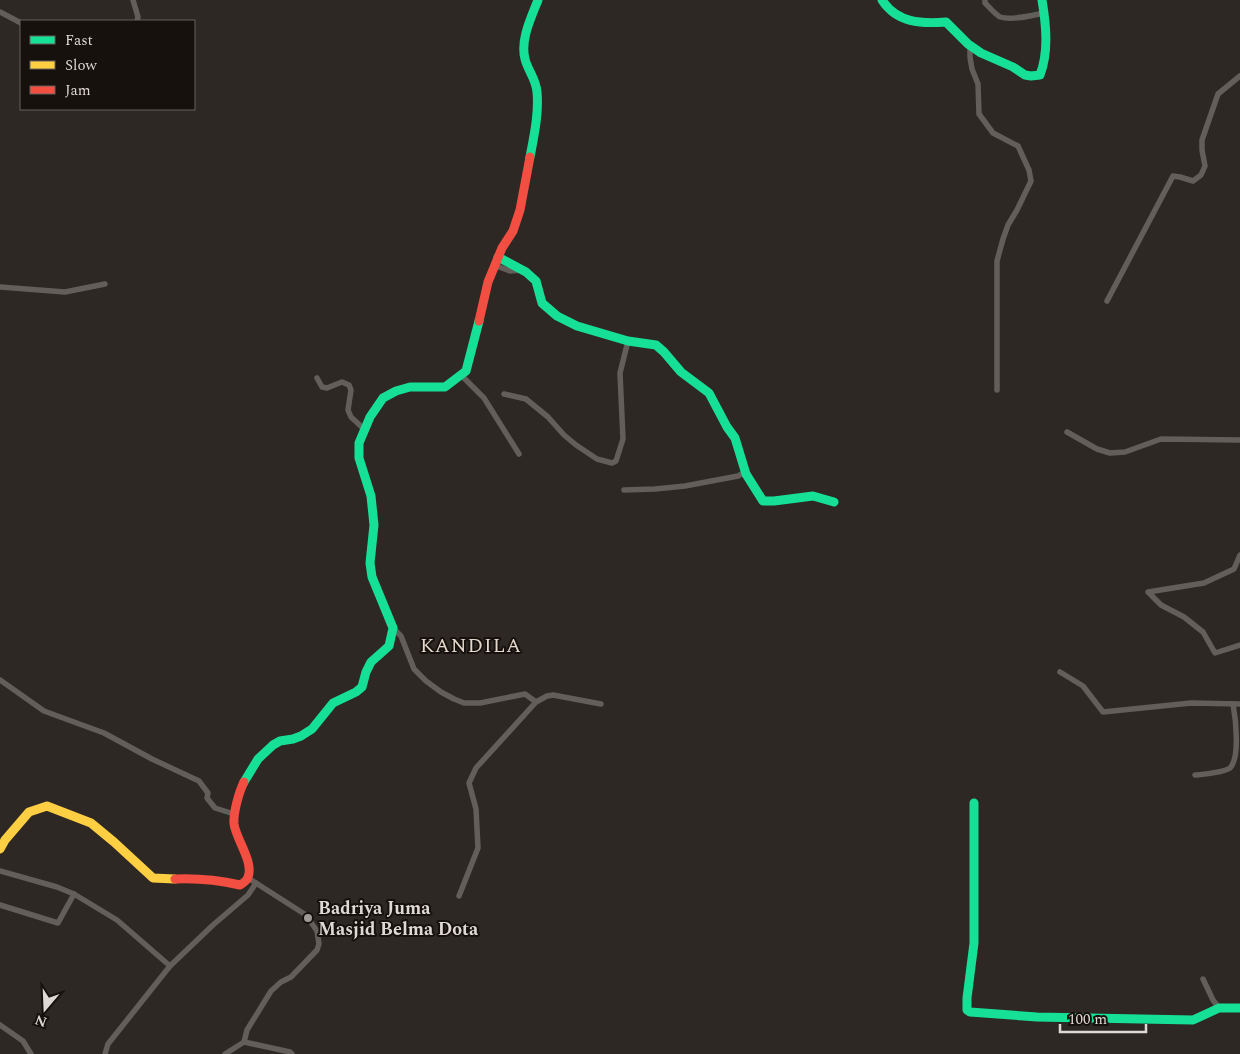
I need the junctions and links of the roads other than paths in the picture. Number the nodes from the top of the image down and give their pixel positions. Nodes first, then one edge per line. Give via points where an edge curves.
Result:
1 (133, 0) edge
2 (538, 0) edge
3 (882, 0) edge
4 (986, 0) edge
5 (1042, 0) edge
6 (0, 12) edge
7 (1044, 13) junction
8 (138, 20) edge
9 (20, 22) edge
10 (970, 46) junction
11 (1240, 76) edge
12 (496, 261) junction
13 (105, 284) dead end
14 (0, 287) edge
15 (1107, 301) dead end
16 (628, 341) junction
17 (461, 375) junction
18 (317, 378) dead end
19 (997, 390) dead end
20 (504, 394) dead end
21 (365, 430) junction
22 (1067, 432) dead end
23 (1240, 440) edge
24 (519, 454) dead end
25 (745, 472) junction
26 (624, 490) dead end
27 (834, 502) dead end
28 (1240, 555) edge
29 (393, 628) junction
30 (1240, 645) edge
31 (1060, 672) dead end
32 (0, 680) edge
33 (536, 702) junction
34 (601, 704) dead end
35 (1233, 704) junction
36 (1240, 704) edge
37 (1195, 775) dead end
38 (974, 803) dead end
39 (234, 814) junction
40 (0, 849) edge
41 (0, 871) edge
42 (248, 878) junction
43 (256, 883) junction
44 (74, 894) junction
45 (459, 896) dead end
46 (0, 905) edge
47 (170, 966) junction
48 (1203, 979) dead end
49 (1220, 1008) junction
50 (1240, 1008) edge
51 (0, 1025) edge
52 (244, 1042) junction
53 (31, 1054) edge
54 (105, 1054) edge
55 (225, 1054) edge
56 (292, 1054) edge

1 - 8 street
2 - 12 main road via 525,37 524,50 537,90 532,147 520,210 513,231
3 - 10 main road via 897,16 931,23 946,22
4 - 7 street via 985,3 1000,16 1008,18
5 - 7 main road
6 - 9 street
7 - 10 main road via 1044,66 1040,74 1033,77 1025,75
10 - 19 street via 972,69 978,84 979,114 993,132 1018,146 1031,182 1008,226 997,261
11 - 15 street via 1218,94 1202,140 1205,166 1201,175 1193,181 1173,176
12 - 16 main road via 523,270 536,282 542,303 557,316
12 - 17 main road via 470,360
13 - 14 street via 65,292
16 - 20 street via 620,373 622,438 616,461 612,463 598,459 576,445 526,399
16 - 25 main road via 656,345 681,372 709,393 732,431
17 - 21 main road via 445,387 410,387 383,398
17 - 24 street via 484,398
18 - 21 street via 322,387 342,382 349,385 352,390 348,410
21 - 29 main road via 359,443 359,458 371,496 374,524 370,563 372,577
22 - 23 street via 1110,453 1125,452 1161,440
25 - 26 street via 685,486
25 - 27 main road via 763,500 812,496
28 - 30 street via 1234,570 1219,577 1204,583 1148,592 1203,632 1215,653
29 - 33 street via 401,636 414,669 454,699 480,703 525,694
29 - 39 main road via 388,646 371,662 362,687 333,702 312,729 301,736 280,741 258,759 243,783
31 - 35 street via 1083,686 1103,712 1191,703
32 - 39 street via 44,711 104,733 198,781 215,808
33 - 34 street via 553,695
33 - 45 street via 476,768 469,784 476,808 478,848
35 - 36 street
35 - 37 street via 1238,729 1238,759 1228,770
38 - 49 main road via 974,942 967,1010 1037,1018 1194,1020
39 - 42 main road via 234,824 249,867
40 - 42 main road via 29,812 47,806 91,823 153,878 194,878 240,885
41 - 44 street
42 - 43 street
43 - 47 street via 248,895
43 - 52 street via 306,915 317,931 319,944 291,977 271,991 247,1030
44 - 46 street via 58,924
44 - 47 street via 117,920
47 - 54 street via 108,1044
48 - 49 street
49 - 50 main road
51 - 53 street via 23,1041
52 - 55 street
52 - 56 street

